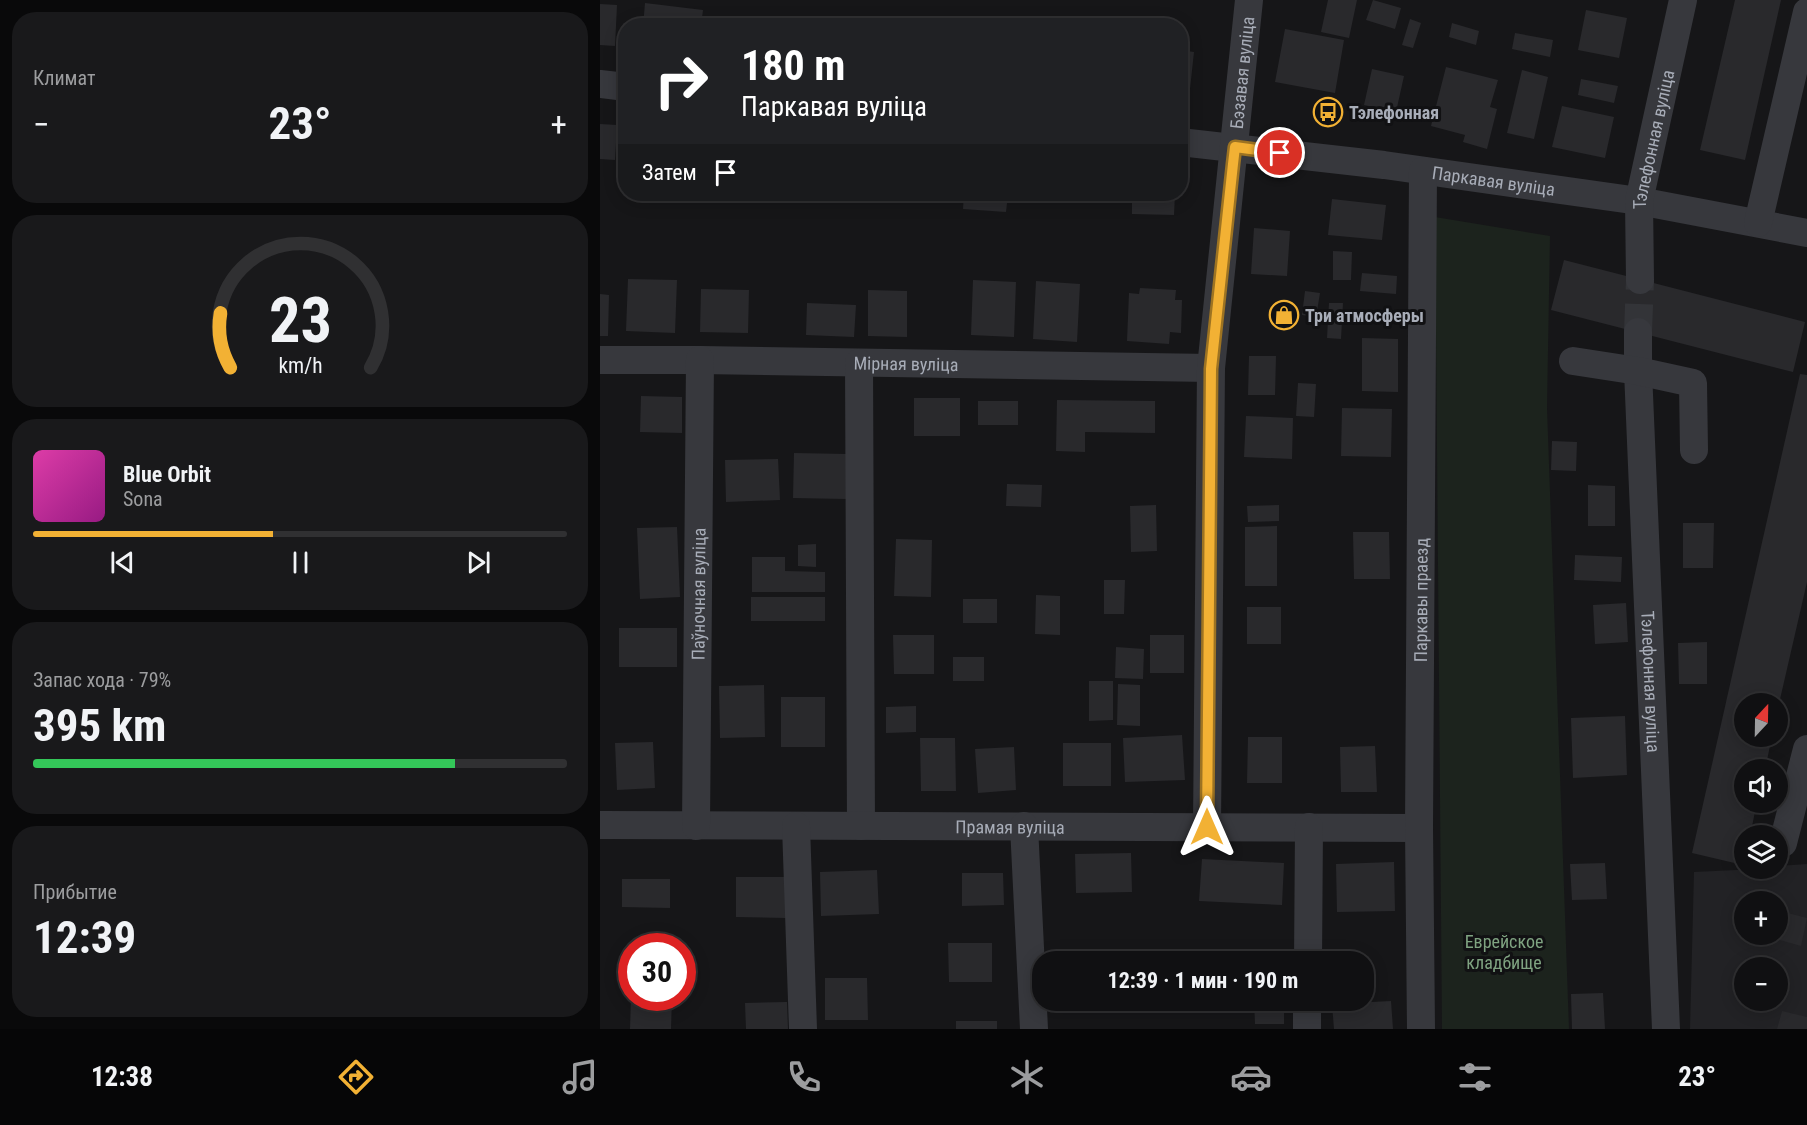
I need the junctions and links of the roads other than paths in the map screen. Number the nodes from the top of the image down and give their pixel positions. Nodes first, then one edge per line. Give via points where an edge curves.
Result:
1 (1249, 0) edge
2 (1683, 0) edge
3 (1807, 12) edge
4 (1801, 58) edge
5 (600, 84) edge
6 (618, 86) edge
7 (1188, 143) edge
8 (1235, 147) junction
9 (1423, 171) junction
10 (1639, 201) junction
11 (1758, 223) junction
12 (1807, 233) edge
13 (1640, 280) tunnel mouth
14 (1638, 332) tunnel mouth
15 (600, 360) edge
16 (700, 360) junction
17 (1573, 361) dead end
18 (859, 363) junction
19 (1211, 369) junction
20 (1638, 371) junction
21 (1694, 450) dead end
22 (1807, 749) edge
23 (1803, 785) edge
24 (600, 825) edge
25 (696, 826) junction
26 (796, 826) junction
27 (861, 826) junction
28 (1024, 826) junction
29 (1207, 827) junction
30 (1309, 827) junction
31 (1419, 828) junction
32 (1788, 828) edge
33 (1308, 951) edge
34 (1307, 1011) edge
35 (803, 1029) edge
36 (1034, 1029) edge
37 (1307, 1029) edge
38 (1421, 1029) edge
39 (1666, 1029) edge

1 - 8 street, Бэзавая вуліца
2 - 10 street, Тэлефонная вуліца
3 - 4 street
4 - 11 street
5 - 6 street
7 - 8 street, Паркавая вуліца
8 - 9 street, Паркавая вуліца
8 - 19 street, Бэзавая вуліца
9 - 10 street, Паркавая вуліца
9 - 31 street, Паркавы праезд
10 - 11 street, Паркавая вуліца
10 - 13 street, Тэлефонная вуліца
11 - 12 street, Паркавая вуліца
14 - 20 street, Тэлефонная вуліца
15 - 16 street, Мірная вуліца
16 - 18 street, Мірная вуліца
16 - 25 street, Паўночная вуліца
17 - 20 street
18 - 19 street, Мірная вуліца
18 - 27 street
19 - 29 street, Бэзавая вуліца
20 - 21 street via 1693,383
20 - 39 street, Тэлефонная вуліца
22 - 23 street
23 - 32 street
24 - 25 street, Прамая вуліца
25 - 26 street, Прамая вуліца
26 - 27 street, Прамая вуліца
26 - 35 street
27 - 28 street, Прамая вуліца
28 - 29 street, Прамая вуліца
28 - 36 street
29 - 30 street, Прамая вуліца
30 - 31 street, Прамая вуліца
30 - 33 street
31 - 38 street, Паркавы праезд
34 - 37 street

